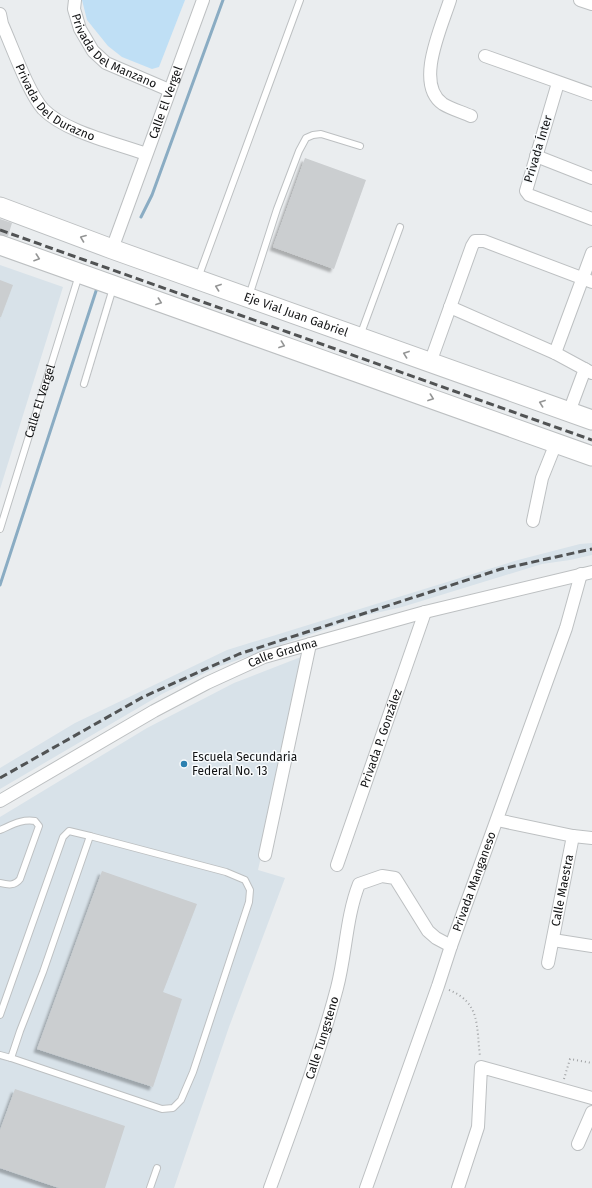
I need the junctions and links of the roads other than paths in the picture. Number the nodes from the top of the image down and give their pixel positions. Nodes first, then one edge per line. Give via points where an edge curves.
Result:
1 (75, 0) edge
2 (203, 0) edge
3 (300, 0) edge
4 (450, 0) edge
5 (580, 0) edge
6 (592, 4) edge
7 (0, 14) edge
8 (485, 56) dead end
9 (558, 83) junction
10 (169, 90) junction
11 (592, 94) edge
12 (471, 116) dead end
13 (360, 146) dead end
14 (146, 154) junction
15 (536, 156) junction
16 (592, 178) edge
17 (0, 207) edge
18 (592, 219) edge
19 (400, 227) dead end
20 (0, 245) edge
21 (112, 249) junction
22 (592, 253) edge
23 (80, 273) junction
24 (197, 280) junction
25 (588, 280) edge
26 (114, 286) junction
27 (248, 298) junction
28 (450, 307) junction
29 (360, 338) junction
30 (555, 353) junction
31 (430, 363) junction
32 (588, 371) edge
33 (84, 384) dead end
34 (569, 412) junction
35 (592, 420) edge
36 (556, 443) junction
37 (592, 456) edge
38 (533, 521) dead end
39 (0, 529) edge
40 (586, 573) edge
41 (425, 612) junction
42 (310, 644) junction
43 (0, 801) edge
44 (497, 820) junction
45 (0, 830) edge
46 (90, 836) junction
47 (573, 836) junction
48 (592, 838) edge
49 (265, 855) dead end
50 (337, 865) dead end
51 (0, 883) edge
52 (553, 940) junction
53 (451, 946) junction
54 (592, 946) edge
55 (548, 963) dead end
56 (0, 1016) edge
57 (0, 1055) edge
58 (11, 1058) junction
59 (592, 1098) edge
60 (592, 1112) edge
61 (578, 1144) dead end
62 (157, 1168) dead end
63 (150, 1188) edge
64 (270, 1188) edge
65 (366, 1188) edge
66 (458, 1188) edge

1 - 10 street, Privada Del Manzano via 74,9 80,29 93,51 106,63
2 - 10 street, Calle El Vergel
3 - 24 lane
4 - 12 street via 429,66 430,86 442,103
5 - 6 street
7 - 14 street, Privada Del Durazno via 2,24 33,92 43,108 61,123
8 - 9 street
9 - 11 street
9 - 15 street, Privada Ínter
10 - 14 street, Calle El Vergel
13 - 27 lane via 321,134 306,138 277,209
14 - 21 street, Calle El Vergel
15 - 16 street
15 - 18 street, Privada Ínter via 526,188 527,193
21 -> 17 main road, Eje Vial Juan Gabriel
19 - 29 lane
20 -> 23 main road
21 - 24 main road, Eje Vial Juan Gabriel
22 - 25 street
23 - 26 main road
23 - 39 lane, Calle El Vergel
27 -> 24 main road, Eje Vial Juan Gabriel
25 - 28 street via 484,241 476,241
25 - 30 street
26 - 33 lane
26 -> 36 main road
27 - 29 main road, Eje Vial Juan Gabriel
28 - 30 street
28 - 31 street
31 -> 29 main road, Eje Vial Juan Gabriel
30 - 32 street
34 -> 31 main road, Eje Vial Juan Gabriel
32 - 34 street
34 - 35 main road, Eje Vial Juan Gabriel
36 - 37 main road
36 - 38 street via 542,478
40 - 41 street, Calle Gradma
40 - 44 street, Privada Manganeso
41 - 42 street, Calle Gradma
41 - 50 street, Privada P. González
42 - 43 street, Calle Gradma via 264,657 207,684 154,711
42 - 49 street
44 - 47 street
44 - 53 street, Privada Manganeso
45 - 51 lane via 27,820 35,820 39,826 20,879 13,885
46 - 56 lane via 69,831 63,837
46 - 58 lane via 44,972
46 - 58 lane via 226,872 245,880 250,890 236,945 193,1072 180,1100 173,1108 162,1109
47 - 48 street
47 - 52 street, Calle Maestra
52 - 54 street
52 - 55 street, Calle Maestra
53 - 64 street, Calle Tungsteno via 428,930 395,878 382,876 359,884 330,1015 312,1074
53 - 65 street, Privada Manganeso
57 - 58 lane
59 - 66 street via 481,1068 478,1127
60 - 61 street
62 - 63 lane

